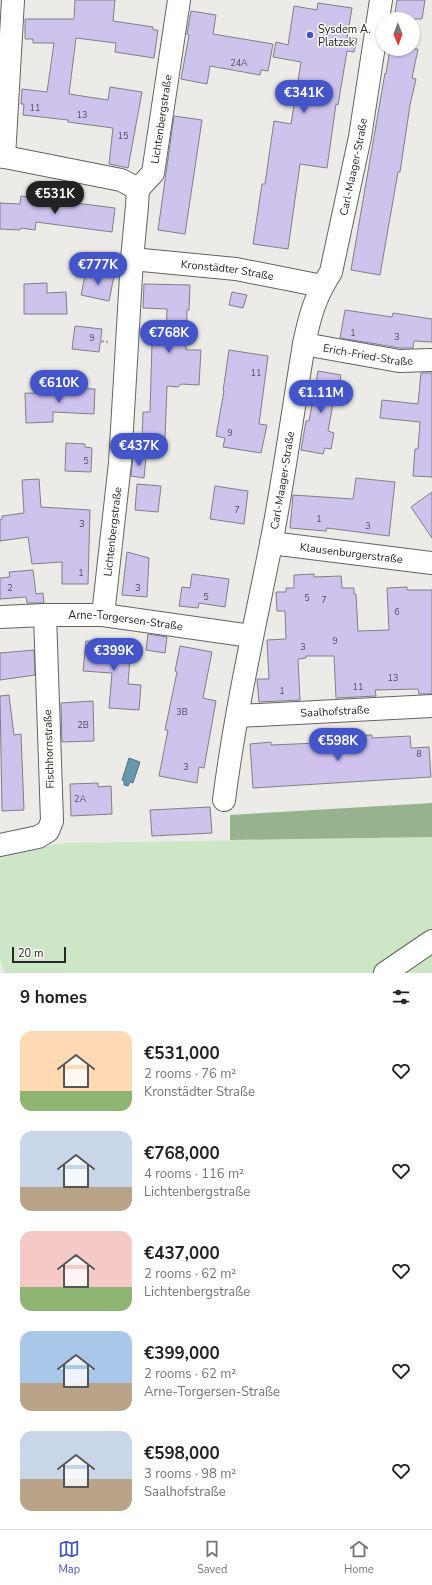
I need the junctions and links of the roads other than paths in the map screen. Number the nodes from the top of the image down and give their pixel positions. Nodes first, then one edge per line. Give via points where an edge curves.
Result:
1 (14, 0) edge
2 (179, 0) edge
3 (381, 0) edge
4 (2, 156) edge
5 (138, 189) junction
6 (132, 259) junction
7 (322, 286) junction
8 (304, 344) junction
9 (432, 360) edge
10 (271, 543) junction
11 (432, 563) edge
12 (45, 615) junction
13 (103, 615) junction
14 (0, 617) edge
15 (251, 636) junction
16 (432, 706) edge
17 (238, 716) junction
18 (224, 800) dead end
19 (0, 845) edge
20 (432, 941) edge
21 (385, 973) edge

1 - 4 street
2 - 5 street, Lichtenbergstraße via 153,173
3 - 7 street, Carl-Maager-Straße via 358,145 332,272
4 - 5 street via 121,180
5 - 6 street, Lichtenbergstraße
6 - 7 street, Kronstädter Straße via 236,269
6 - 13 street, Lichtenbergstraße via 120,463
7 - 8 street, Carl-Maager-Straße via 311,311
8 - 9 street, Erich-Fried-Straße via 399,361
8 - 10 street, Carl-Maager-Straße
10 - 11 street, Klausenburgerstraße
10 - 15 street, Carl-Maager-Straße
12 - 13 street, Arne-Torgersen-Straße
12 - 14 street, Arne-Torgersen-Straße
12 - 19 street, Fischhornstraße via 52,821 48,831 38,837
13 - 15 street, Arne-Torgersen-Straße
15 - 17 street, Carl-Maager-Straße
16 - 17 street, Saalhofstraße
17 - 18 street, Carl-Maager-Straße
20 - 21 street

